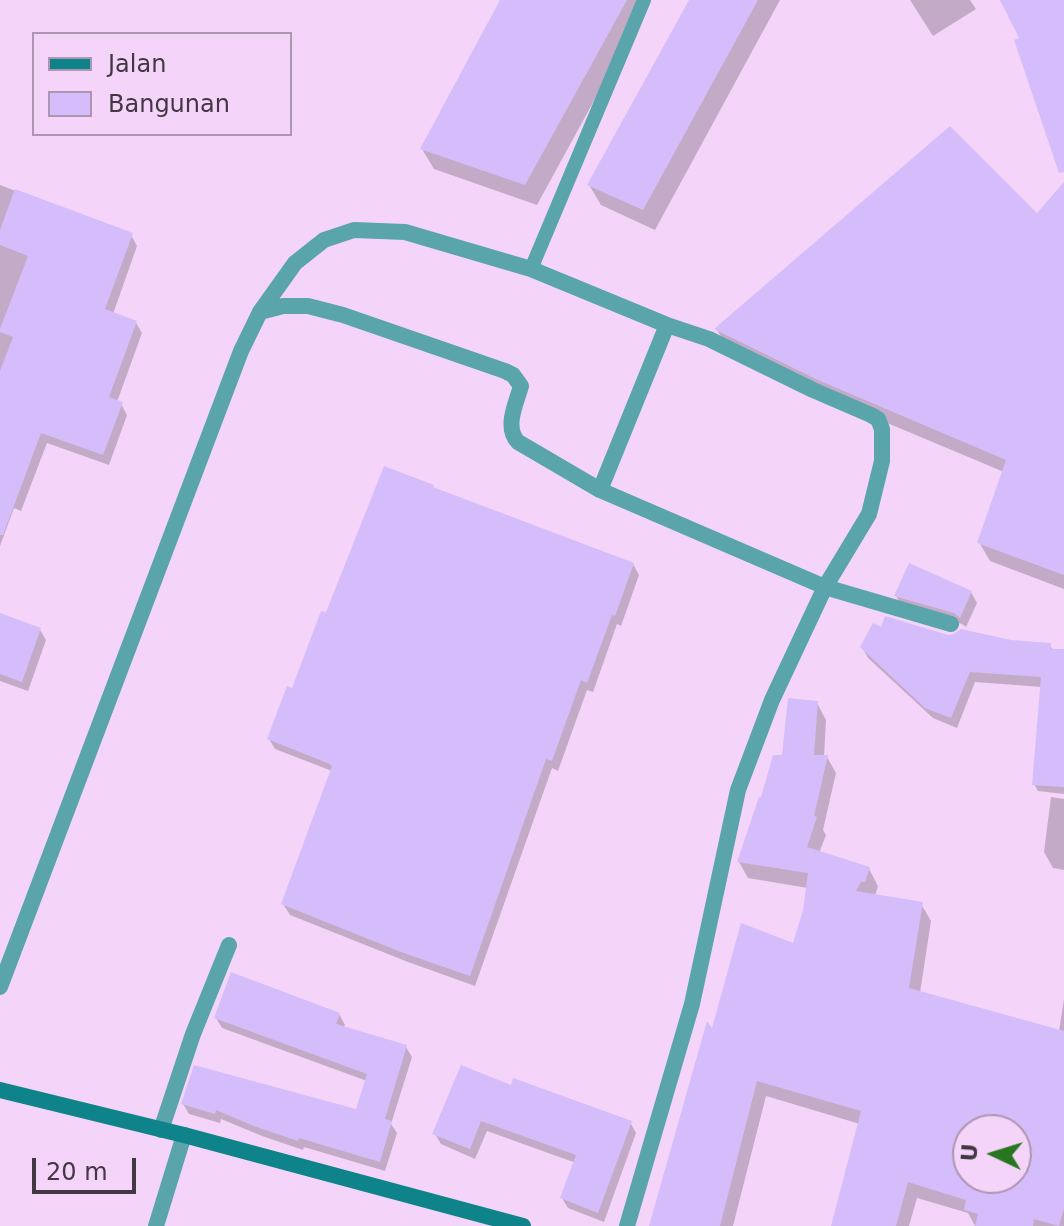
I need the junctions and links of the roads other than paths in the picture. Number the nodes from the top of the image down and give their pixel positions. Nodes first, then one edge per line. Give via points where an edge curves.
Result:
1 (644, 0) edge
2 (531, 269) junction
3 (260, 312) junction
4 (667, 325) junction
5 (600, 490) junction
6 (825, 587) junction
7 (951, 624) dead end
8 (229, 945) dead end
9 (0, 987) edge
10 (0, 1090) edge
11 (161, 1130) junction
12 (184, 1135) junction
13 (156, 1226) edge
14 (523, 1226) edge
15 (627, 1226) edge

1 - 2 lane
2 - 3 street via 405,232 354,230 324,240 295,263
2 - 4 street
3 - 5 street via 308,306 513,375 521,386 511,435
3 - 9 street
4 - 5 street
4 - 6 street via 709,339 878,419 882,461 869,514
5 - 6 street
6 - 7 street
6 - 15 street via 772,700 738,790 692,1004
8 - 11 street
10 - 11 main road
11 - 12 main road
12 - 13 street
12 - 14 main road

